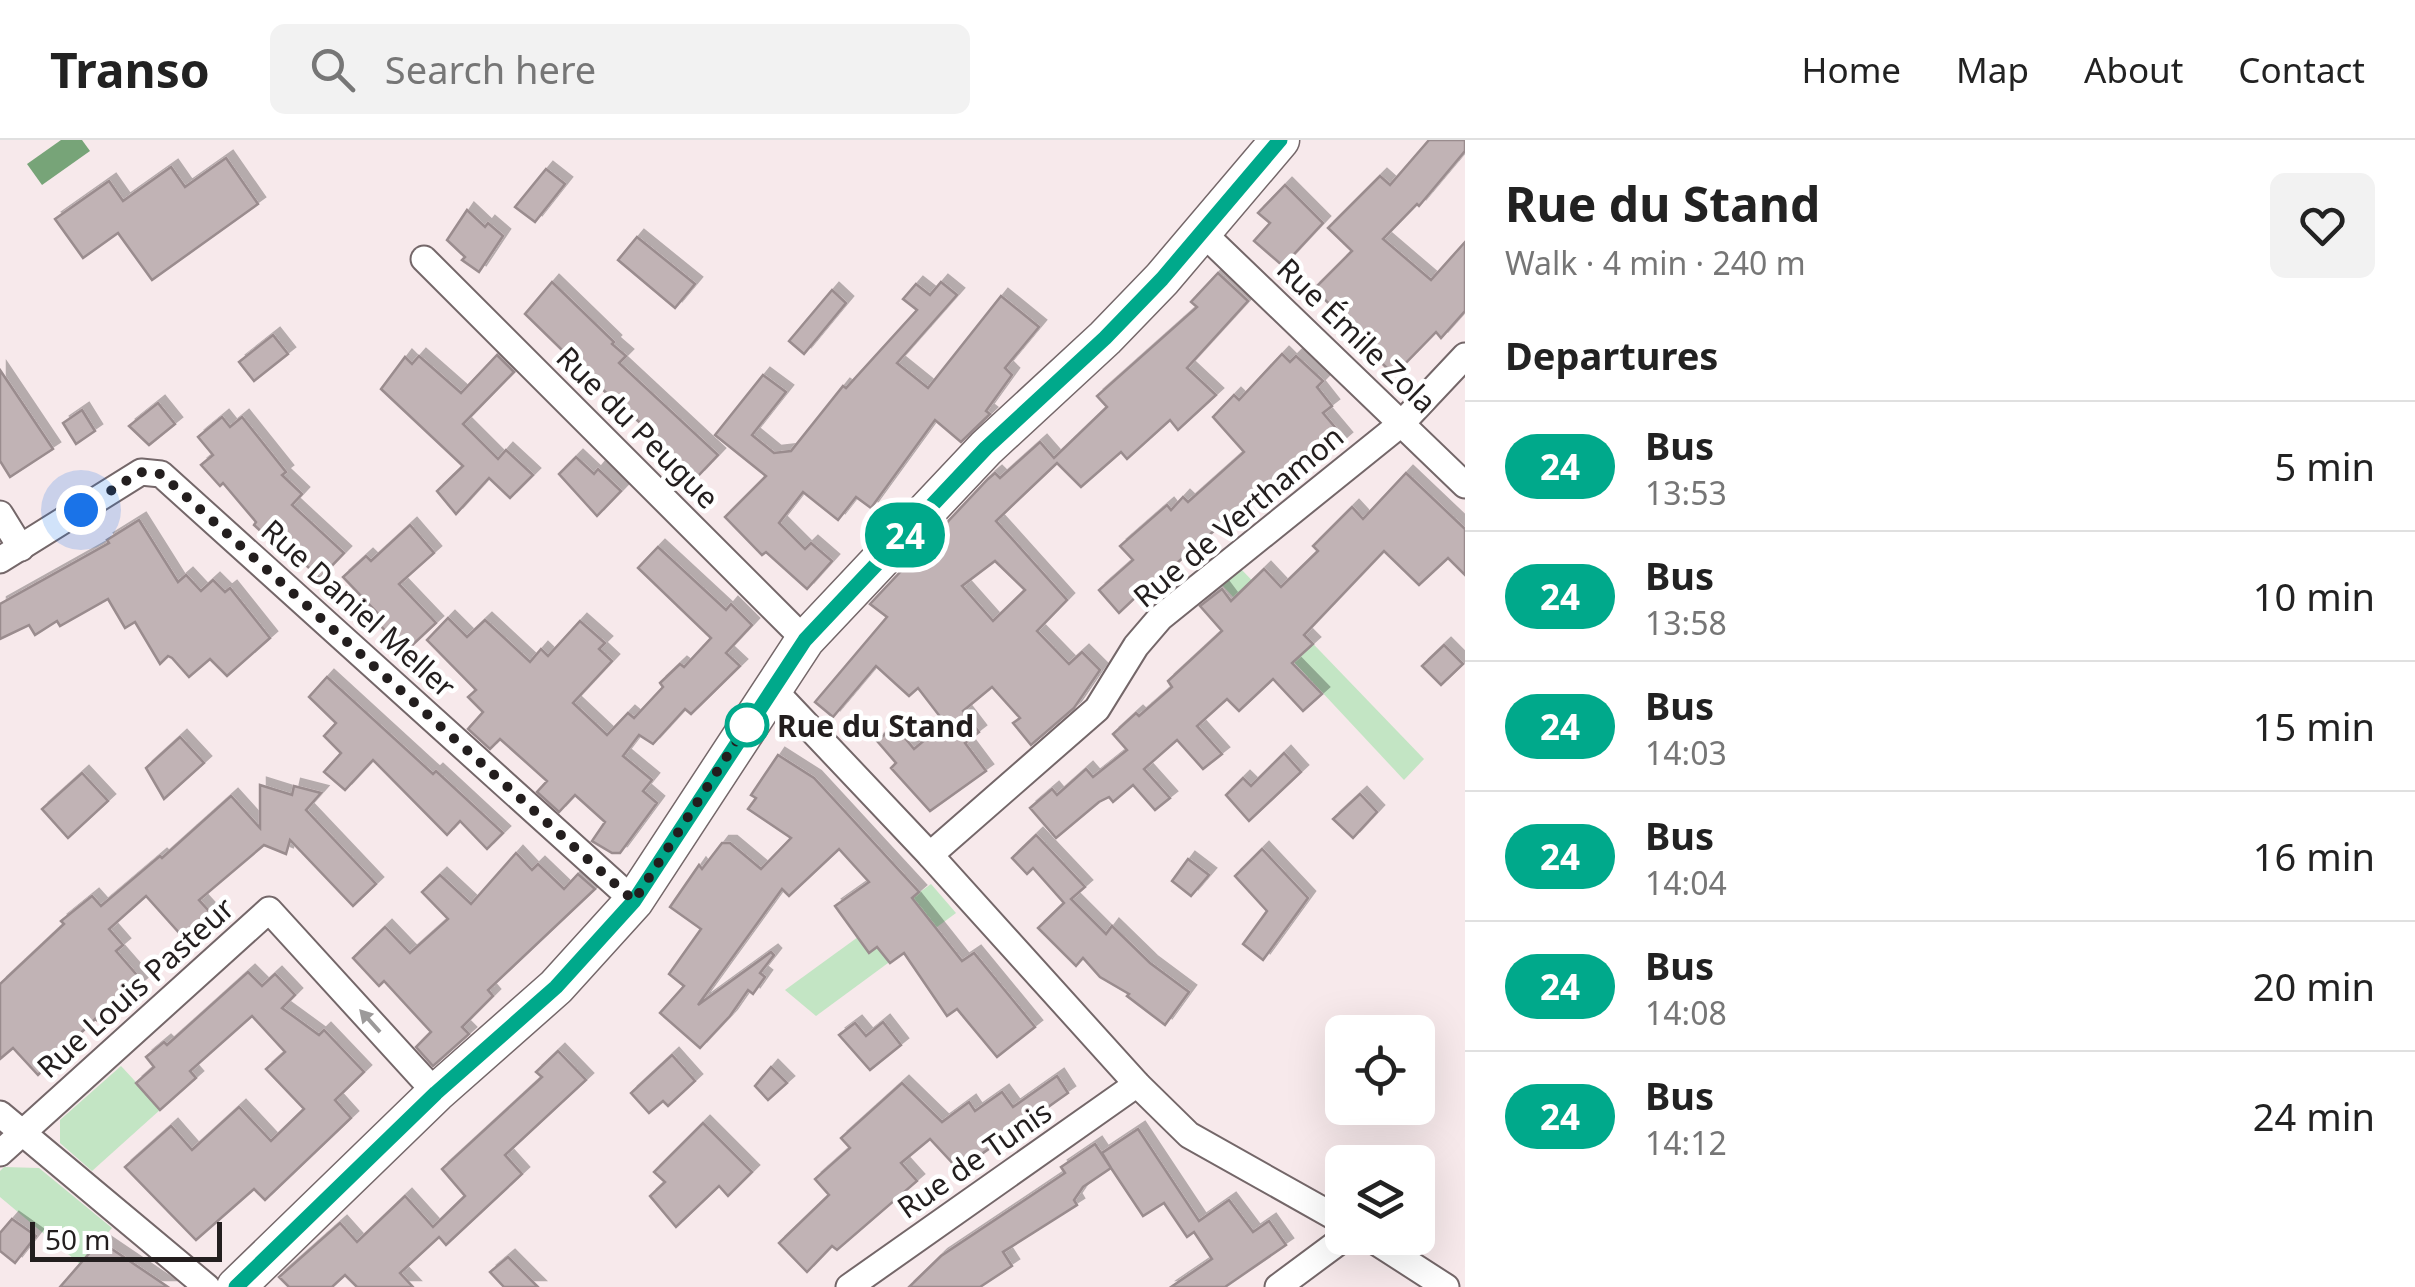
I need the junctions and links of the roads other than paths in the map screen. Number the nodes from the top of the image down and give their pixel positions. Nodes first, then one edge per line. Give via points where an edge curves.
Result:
1 (1280, 140) edge
2 (1203, 234) junction
3 (424, 259) dead end
4 (1465, 356) edge
5 (1402, 423) junction
6 (1465, 484) edge
7 (0, 514) edge
8 (10, 554) edge
9 (805, 640) junction
10 (772, 688) junction
11 (930, 855) junction
12 (634, 901) junction
13 (1137, 1084) junction
14 (436, 1093) junction
15 (0, 1114) edge
16 (22, 1133) junction
17 (0, 1153) edge
18 (1325, 1211) edge
19 (1325, 1252) edge
20 (1396, 1255) edge
21 (247, 1283) edge
22 (206, 1287) edge
23 (849, 1287) edge
24 (1278, 1287) edge
25 (1446, 1287) edge

1 - 2 street
2 - 5 street, Rue Émile Zola
2 - 9 street via 1105,338 986,448
3 - 9 street, Rue du Peugue
4 - 5 street, Rue de Verthamon
5 - 6 street, Rue Émile Zola
5 - 11 street, Rue de Verthamon via 1160,618 1096,709
7 - 8 street
8 - 12 street, Rue Daniel Meller via 140,472 161,474
9 - 10 street
10 - 11 street
10 - 12 street
11 - 13 street
12 - 14 street via 556,987
13 - 18 street via 1189,1135
13 - 23 street, Rue de Tunis
14 -> 16 street, Rue Louis Pasteur via 269,910
14 - 21 street
15 - 16 street
16 - 17 street, Rue Louis Pasteur
16 - 22 street
19 - 24 street
20 - 25 street

